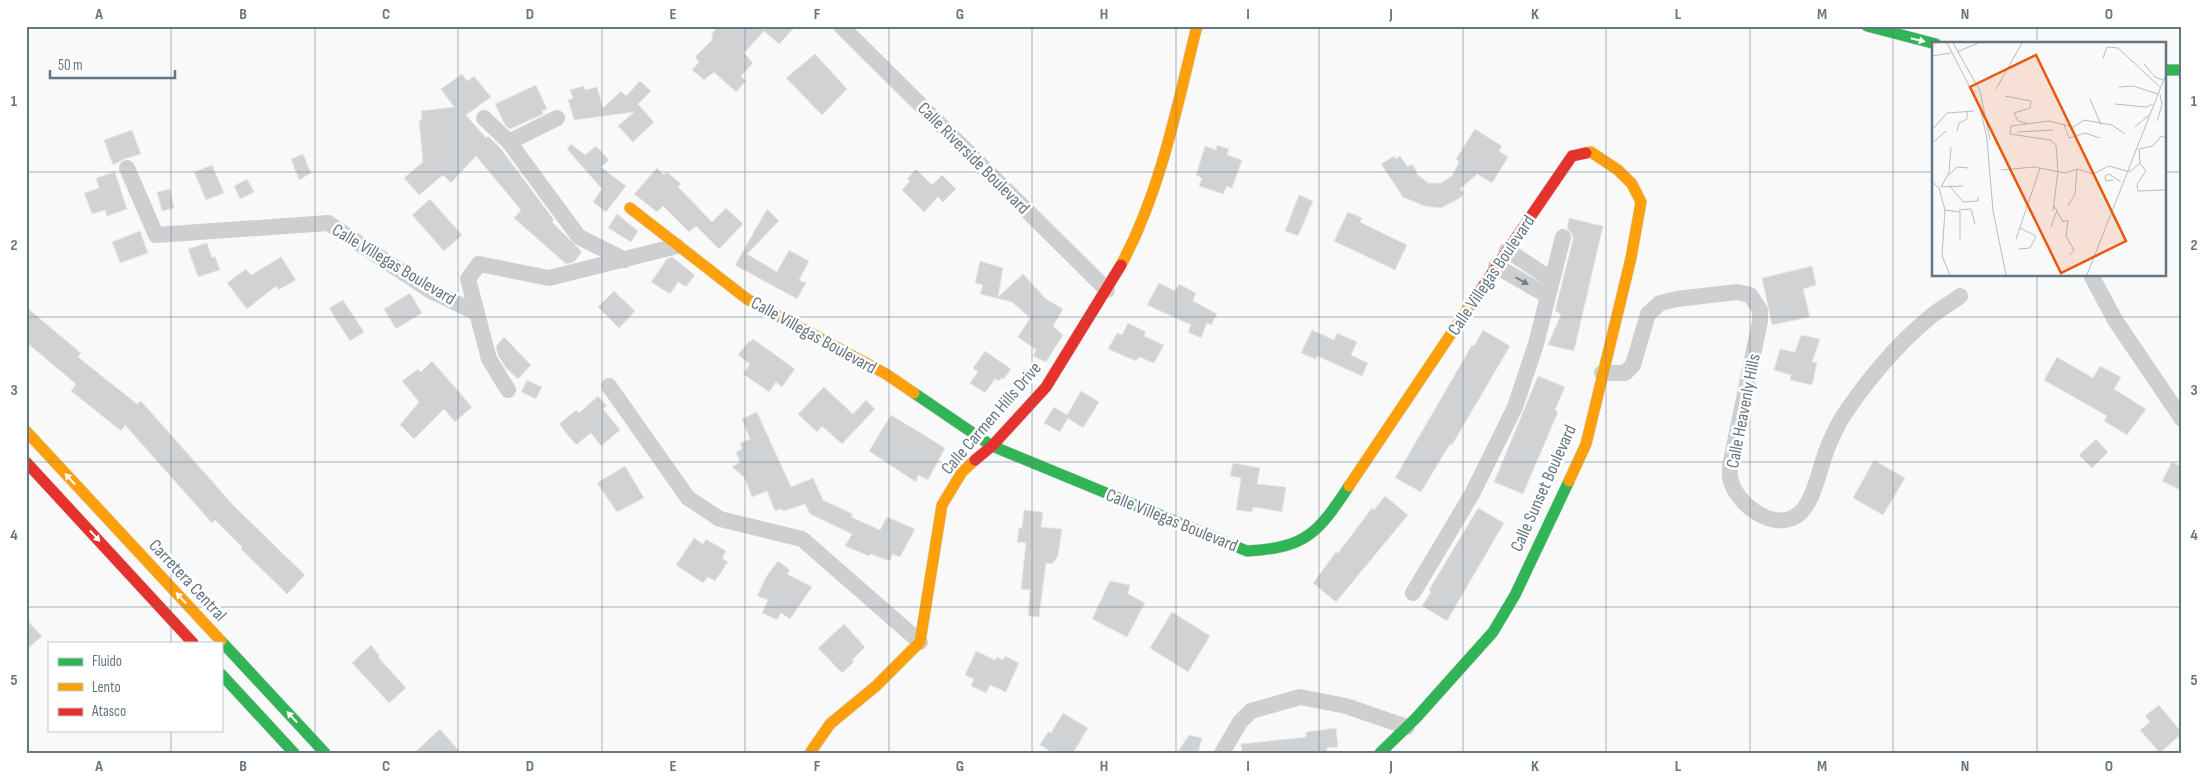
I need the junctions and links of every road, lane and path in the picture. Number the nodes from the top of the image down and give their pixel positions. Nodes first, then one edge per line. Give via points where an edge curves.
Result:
1 (841, 26) edge
2 (1197, 26) edge
3 (1867, 26) edge
4 (1932, 43) edge
5 (2166, 70) edge
6 (2182, 70) edge
7 (484, 118) dead end
8 (557, 118) dead end
9 (509, 142) junction
10 (1591, 152) joint
11 (127, 168) dead end
12 (630, 208) dead end
13 (1563, 238) dead end
14 (677, 246) junction
15 (1507, 250) junction
16 (625, 260) junction
17 (1496, 266) junction
18 (2092, 276) edge
19 (1552, 280) junction
20 (1107, 290) junction
21 (1548, 296) junction
22 (1960, 296) dead end
23 (477, 312) junction
24 (1602, 373) junction
25 (609, 386) dead end
26 (508, 390) dead end
27 (2182, 419) edge
28 (26, 431) edge
29 (992, 446) junction
30 (26, 462) edge
31 (1413, 593) dead end
32 (192, 642) edge
33 (222, 642) edge
34 (222, 642) edge
35 (920, 642) junction
36 (222, 675) edge
37 (1407, 727) junction
38 (294, 753) edge
39 (325, 753) edge
40 (810, 753) edge
41 (1222, 753) edge
42 (1380, 753) edge

1 - 20 street, Calle Riverside Boulevard
2 - 20 main road, Calle Carmen Hills Drive via 1164,156 1136,237
3 -> 4 main road
5 - 6 main road
7 - 9 street
8 - 9 street
9 - 16 street via 579,237
10 - 15 main road, Calle Villegas Boulevard via 1572,156
10 - 24 main road, Calle Sunset Boulevard via 1618,170 1632,184 1641,202 1631,258
11 - 23 street, Calle Villegas Boulevard via 156,235 328,223 424,286
12 - 14 main road, Calle Villegas Boulevard
13 - 19 street
14 - 16 street, Calle Villegas Boulevard
14 - 29 main road, Calle Villegas Boulevard via 747,299 886,374
15 - 17 main road, Calle Villegas Boulevard
15 - 19 street
16 - 23 street, Calle Villegas Boulevard via 549,278 479,264 468,279
17 -> 21 street
17 - 29 main road, Calle Villegas Boulevard via 1327,520 1302,541 1270,550 1247,550
18 - 27 street via 2115,320
19 - 21 street
20 - 29 main road, Calle Carmen Hills Drive via 1046,386
21 - 31 street via 1515,407 1472,494
22 - 24 street, Calle Heavenly Hills via 1922,324 1853,401 1826,449 1806,506 1788,520 1772,520 1751,509 1730,480 1730,466 1760,321 1760,310 1750,295 1737,292 1677,298 1660,303 1648,314 1633,365 1625,373
23 - 26 street via 489,359
24 - 37 main road, Calle Sunset Boulevard via 1586,444 1515,595 1493,632
25 - 35 street via 688,498 720,519 802,539
34 -> 28 main road, Carretera Central
29 - 35 main road, Calle Carmen Hills Drive via 962,472 942,505
30 -> 32 main road
39 -> 33 main road, Carretera Central
35 - 40 main road via 876,686 830,724
36 - 38 main road
37 - 41 street via 1346,706 1300,697 1251,711 1240,722
37 - 42 main road, Calle Sunset Boulevard

